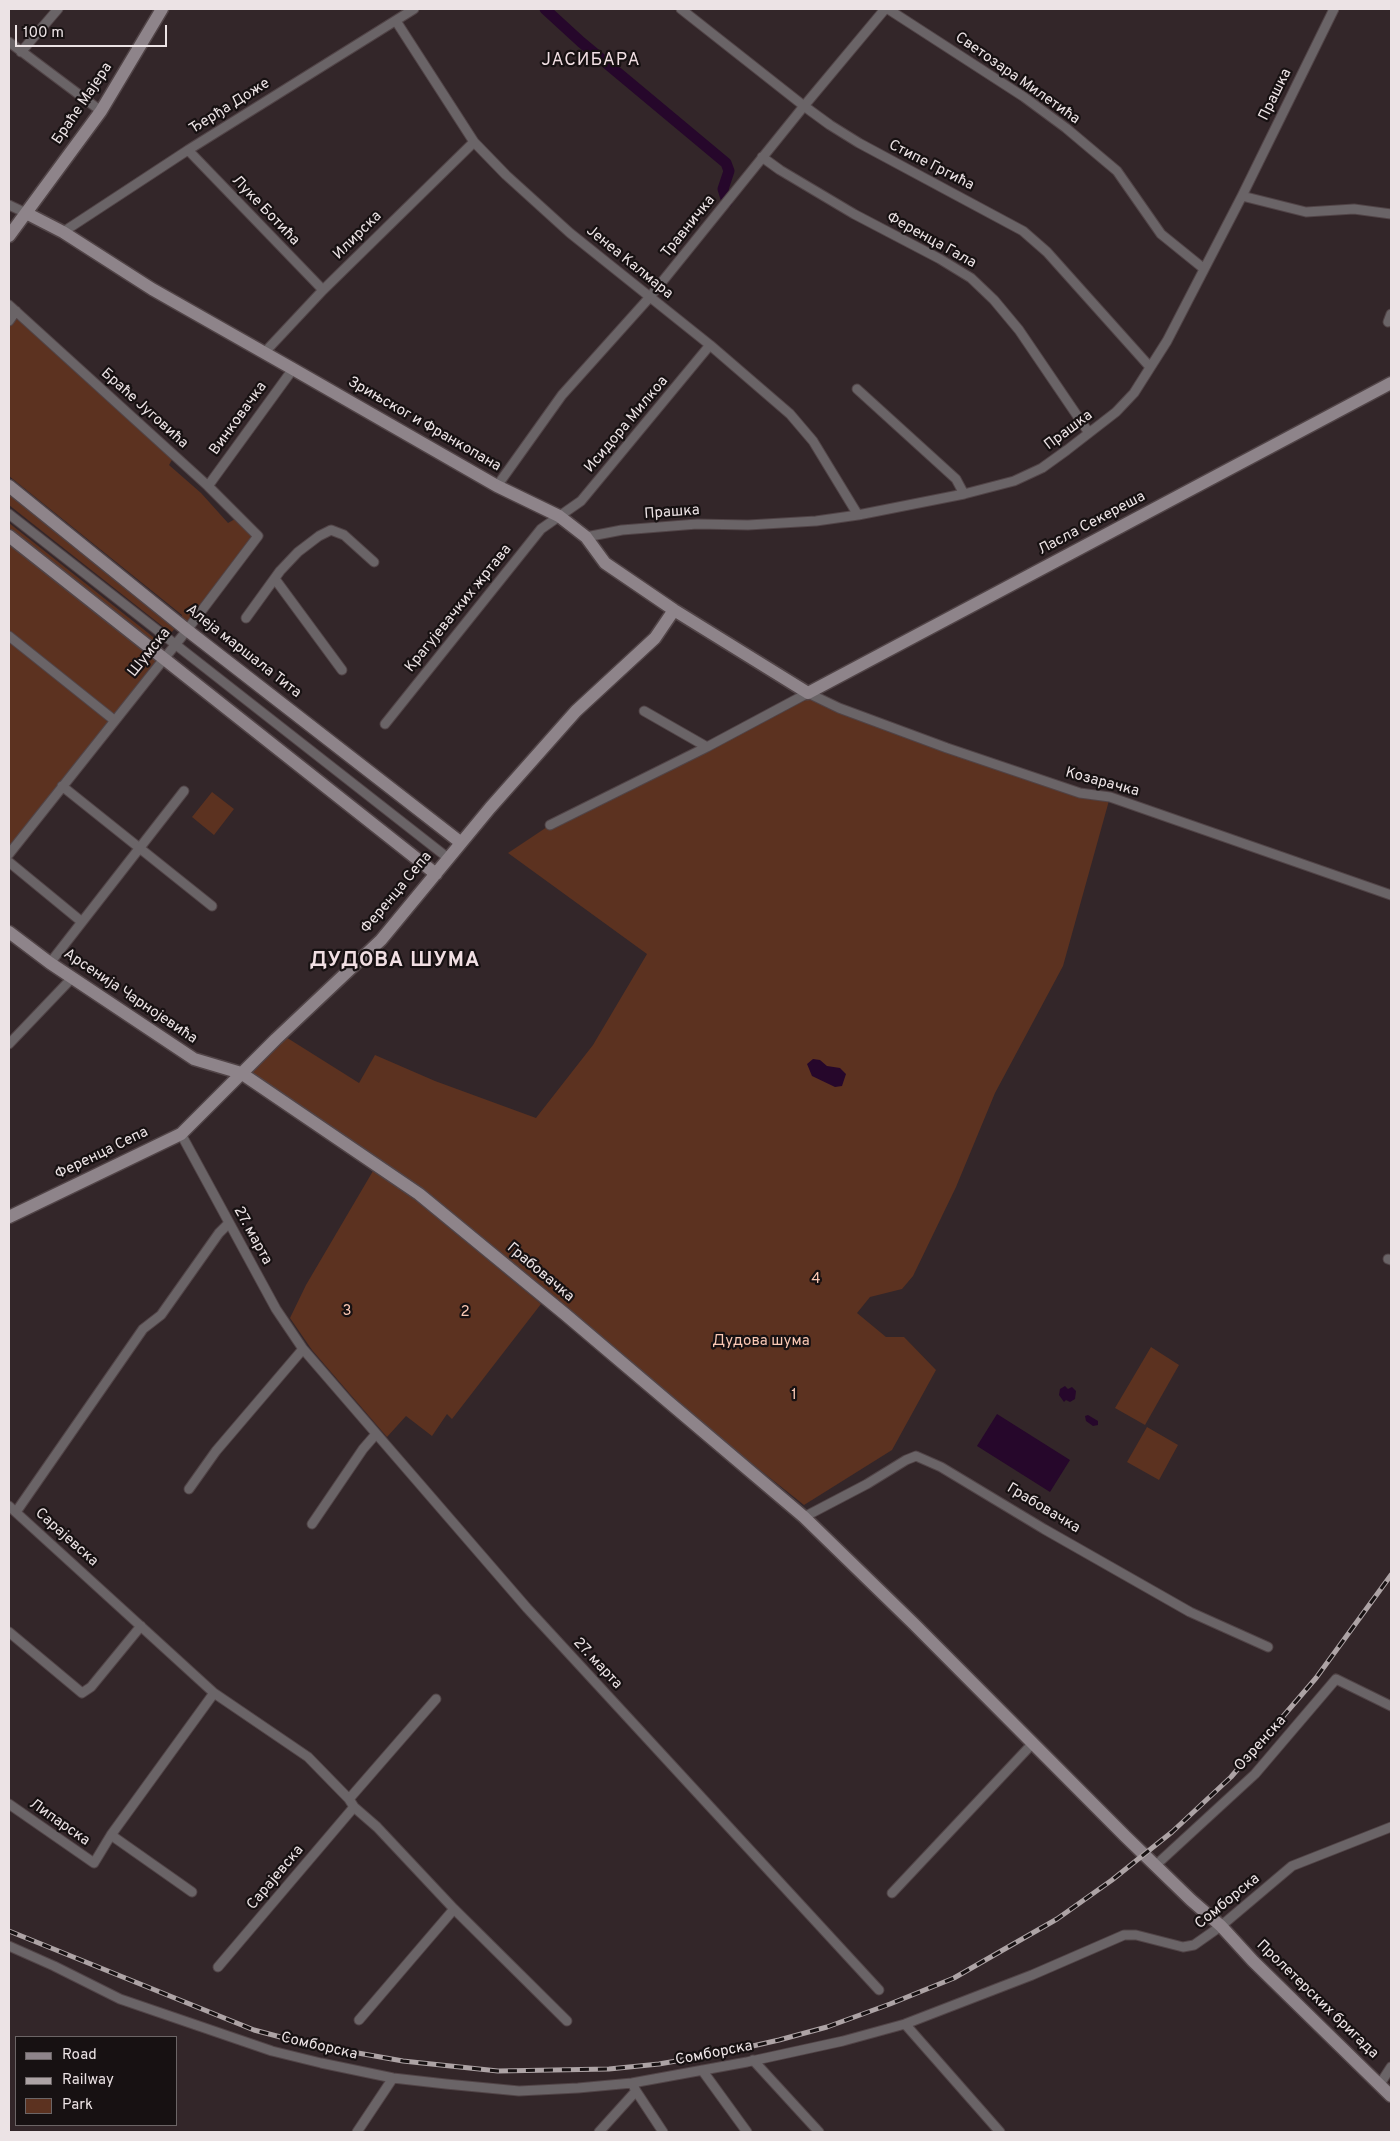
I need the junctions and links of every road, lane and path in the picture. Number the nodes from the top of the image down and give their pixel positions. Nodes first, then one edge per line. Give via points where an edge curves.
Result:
1 (58, 9) edge
2 (162, 9) edge
3 (414, 9) edge
4 (681, 9) edge
5 (887, 9) edge
6 (1334, 9) edge
7 (396, 21) junction
8 (9, 42) edge
9 (21, 52) junction
10 (804, 106) junction
11 (101, 111) junction
12 (474, 142) junction
13 (188, 150) junction
14 (762, 157) junction
15 (1242, 196) junction
16 (9, 205) edge
17 (26, 213) junction
18 (1391, 214) edge
19 (63, 232) junction
20 (9, 236) edge
21 (1203, 268) junction
22 (323, 290) junction
23 (650, 298) junction
24 (9, 304) edge
25 (16, 312) junction
26 (9, 321) edge
27 (710, 345) junction
28 (264, 353) junction
29 (1150, 367) junction
30 (292, 369) junction
31 (1391, 383) edge
32 (856, 388) dead end
33 (1089, 433) junction
34 (9, 486) edge
35 (208, 486) junction
36 (497, 486) junction
37 (964, 494) junction
38 (9, 514) edge
39 (858, 515) junction
40 (559, 516) junction
41 (9, 536) edge
42 (258, 536) joint
43 (586, 537) junction
44 (374, 562) dead end
45 (275, 579) junction
46 (674, 610) junction
47 (246, 618) dead end
48 (187, 630) junction
49 (9, 636) edge
50 (174, 645) junction
51 (163, 658) junction
52 (342, 670) dead end
53 (808, 693) junction
54 (644, 711) dead end
55 (114, 720) junction
56 (385, 724) dead end
57 (708, 746) junction
58 (62, 786) junction
59 (184, 791) dead end
60 (550, 825) dead end
61 (460, 842) junction
62 (140, 848) junction
63 (9, 854) edge
64 (448, 858) junction
65 (9, 862) edge
66 (436, 874) junction
67 (1391, 895) edge
68 (212, 906) dead end
69 (82, 922) junction
70 (9, 934) edge
71 (50, 963) junction
72 (72, 978) junction
73 (9, 1044) edge
74 (242, 1073) junction
75 (181, 1134) junction
76 (9, 1217) edge
77 (229, 1223) junction
78 (303, 1349) junction
79 (376, 1434) junction
80 (189, 1489) dead end
81 (12, 1509) edge
82 (804, 1517) junction
83 (312, 1524) dead end
84 (141, 1626) junction
85 (9, 1632) edge
86 (1268, 1647) dead end
87 (214, 1693) junction
88 (436, 1699) dead end
89 (1391, 1706) edge
90 (1034, 1743) junction
91 (9, 1804) edge
92 (352, 1804) junction
93 (1391, 1828) edge
94 (111, 1834) junction
95 (1156, 1865) junction
96 (192, 1892) dead end
97 (892, 1893) dead end
98 (454, 1909) junction
99 (1221, 1926) junction
100 (9, 1946) edge
101 (218, 1967) dead end
102 (879, 1990) dead end
103 (359, 2020) dead end
104 (566, 2021) dead end
105 (905, 2024) junction
106 (754, 2060) junction
107 (1391, 2067) edge
108 (702, 2070) junction
109 (393, 2078) junction
110 (1380, 2084) junction
111 (634, 2087) junction
112 (1391, 2096) edge
113 (357, 2132) edge
114 (599, 2132) edge
115 (663, 2132) edge
116 (747, 2132) edge
117 (819, 2132) edge
118 (1000, 2132) edge

1 - 9 street
2 - 11 street, Браће Мајера
3 - 7 street, Ђерђа Доже
4 - 10 street, Стипе Гргића
5 - 10 street, Травничка
5 - 21 street, Светозара Милетића via 1024,97 1066,128 1116,171 1161,234
6 - 15 street, Прашка
7 - 12 street, Јенеа Калмара
7 - 13 street, Ђерђа Доже
8 - 9 street
9 - 11 street
10 - 14 street, Травничка
10 - 29 street, Стипе Гргића via 859,144 1023,231 1047,252
11 - 17 street, Браће Мајера
12 - 22 street, Илирска
12 - 23 street, Јенеа Калмара via 570,233
13 - 19 street, Ђерђа Доже
13 - 22 street, Луке Ботића
14 - 23 street, Травничка
14 - 33 street, Ференца Гала via 846,210 940,258 971,278 1019,330
15 - 18 street via 1306,212 1354,209
15 - 21 street, Прашка
16 - 17 street, Зрињског и Франкопана
17 - 19 street, Зрињског и Франкопана
17 - 20 street, Браће Мајера
19 - 28 street, Зрињског и Франкопана via 152,289
21 - 29 street, Прашка via 1167,341
22 - 28 street, Илирска
23 - 27 street, Јенеа Калмара
23 - 36 street, Травничка via 562,395
24 - 25 street, Браће Југовића
25 - 26 street
25 - 35 street, Браће Југовића
27 - 39 street, Јенеа Калмара via 790,414 818,448
27 - 40 street, Исидора Милкоа via 581,502
28 - 30 street, Зрињског и Франкопана
29 - 33 street, Прашка via 1134,393
30 - 35 street, Винковачка
30 - 36 street, Зрињског и Франкопана
31 - 53 street, Ласла Секереша
32 - 37 street via 956,479
33 - 37 street, Прашка via 1042,468 1014,481
34 - 48 street, Алеја маршала Тита
35 - 42 street, Браће Југовића
36 - 40 street, Зрињског и Франкопана
37 - 39 street, Прашка
38 - 50 street
39 - 43 street, Прашка via 816,521 696,524 622,530
40 - 43 street, Зрињског и Франкопана
40 - 56 street, Крагујевачких жртава via 541,529
41 - 51 street
42 - 48 street, Шумска
43 - 46 street, Зрињског и Франкопана via 605,563
44 - 45 street via 344,535 332,530 298,552
45 - 47 street
45 - 52 street
46 - 53 street, Зрињског и Франкопана
46 - 61 street, Ференца Сепа via 654,638 576,711
48 - 50 street, Шумска
48 - 61 street, Алеја маршала Тита
49 - 55 street
50 - 51 street, Шумска
50 - 64 street
51 - 55 street, Шумска
51 - 66 street
53 - 57 street
53 - 67 street, Козарачка via 839,708 948,748 1080,793 1110,797
54 - 57 street
55 - 58 street, Шумска
57 - 60 street
58 - 62 street
58 - 63 street, Шумска
59 - 62 street
61 - 64 street, Ференца Сепа
62 - 68 street
62 - 69 street
64 - 66 street, Ференца Сепа
65 - 69 street
66 - 74 street, Ференца Сепа via 381,940
69 - 71 street
70 - 71 street, Арсенија Чарнојевића
71 - 72 street, Арсенија Чарнојевића
72 - 73 street
72 - 74 street, Арсенија Чарнојевића via 194,1059
74 - 75 street, Ференца Сепа
74 - 82 street, Грабовачка via 419,1194
75 - 76 street, Ференца Сепа
75 - 77 street, 27. марта
77 - 78 street, 27. марта via 276,1309
77 - 81 street, Сарајевска via 161,1315 143,1329 73,1430
78 - 79 street, 27. марта
78 - 80 street via 216,1451
79 - 83 street
79 - 102 street, 27. марта via 527,1608
81 - 84 street, Сарајевска
82 - 86 street, Грабовачка via 916,1456 941,1466 1190,1612
82 - 90 street, Грабовачка
84 - 85 street via 91,1687 82,1692
84 - 87 street, Сарајевска
87 - 92 street, Сарајевска via 308,1757
87 - 94 street
88 - 92 street, Сарајевска
89 - 95 street, Озренска via 1336,1679 1254,1774
90 - 95 street, Грабовачка
90 - 97 street
91 - 94 street, Липарска via 94,1864
92 - 98 street, Сарајевска
92 - 101 street, Сарајевска
93 - 99 street, Сомборска via 1292,1866
94 - 96 street
95 - 99 street, Грабовачка
98 - 103 street
98 - 104 street, Сарајевска
99 - 105 street, Сомборска via 1201,1942 1187,1946 1136,1935 1118,1937 1032,1975
99 - 110 street, Пролетерских бригада
100 - 109 street, Сомборска via 120,1998 272,2051
105 - 106 street, Сомборска
105 - 118 street
106 - 108 street, Сомборска
106 - 117 street
107 - 110 street
108 - 111 street, Сомборска
108 - 116 street
109 - 111 street, Сомборска via 519,2091
109 - 113 street
110 - 112 street, Пролетерских бригада
111 - 114 street
111 - 115 street

